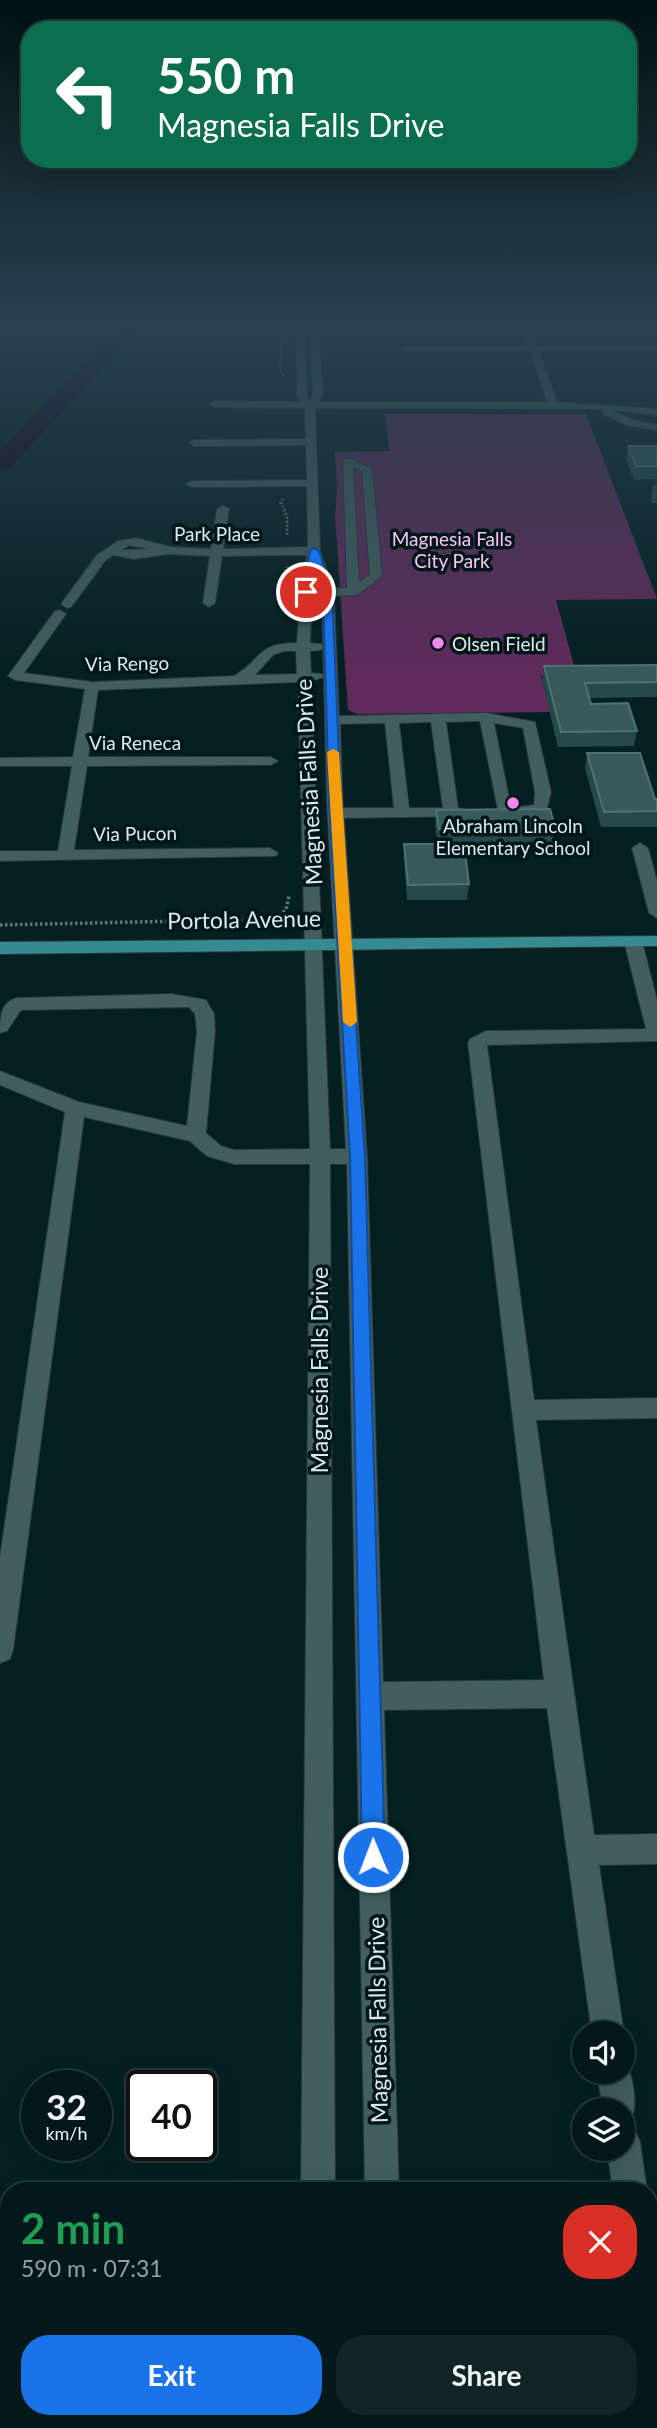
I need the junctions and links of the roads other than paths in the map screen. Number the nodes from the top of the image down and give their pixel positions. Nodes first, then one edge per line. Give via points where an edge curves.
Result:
1 (312, 438) edge
2 (312, 442) junction
3 (194, 443) dead end
4 (313, 483) junction
5 (192, 484) dead end
6 (223, 509) dead end
7 (218, 551) junction
8 (314, 551) junction
9 (306, 592) junction
10 (328, 592) junction
11 (353, 592) junction
12 (209, 603) dead end
13 (330, 646) junction
14 (303, 647) junction
15 (15, 676) joint
16 (303, 677) junction
17 (331, 677) junction
18 (239, 678) junction
19 (92, 686) junction
20 (486, 717) junction
21 (438, 718) junction
22 (332, 720) junction
23 (392, 720) junction
24 (271, 761) dead end
25 (0, 762) edge
26 (79, 762) junction
27 (491, 812) junction
28 (336, 813) junction
29 (402, 813) junction
30 (451, 813) junction
31 (640, 848) dead end
32 (270, 853) dead end
33 (65, 855) junction
34 (0, 856) edge
35 (657, 913) edge
36 (657, 940) edge
37 (633, 941) junction
38 (315, 942) junction
39 (345, 942) junction
40 (0, 948) edge
41 (0, 1027) edge
42 (657, 1035) edge
43 (0, 1078) edge
44 (75, 1108) junction
45 (196, 1135) junction
46 (357, 1156) junction
47 (320, 1157) junction
48 (657, 1408) edge
49 (525, 1410) junction
50 (0, 1650) edge
51 (559, 1694) junction
52 (371, 1696) junction
53 (657, 1849) edge
54 (581, 1850) junction
55 (606, 2021) edge
56 (626, 2161) edge
57 (318, 2182) edge
58 (382, 2182) edge
59 (629, 2182) edge

1 - 2 street, Magnesia Falls Drive
2 - 3 street
2 - 4 street, Magnesia Falls Drive
4 - 5 street
4 - 8 street, Magnesia Falls Drive
6 - 7 street
7 - 8 street, Park Place
7 - 12 street
7 - 15 street, Park Place via 124,555 117,553 118,546 101,558
8 - 9 street, Magnesia Falls Drive
8 - 10 street, Magnesia Falls Drive
9 - 10 street
9 - 14 street, Magnesia Falls Drive
10 - 11 street
10 - 13 street, Magnesia Falls Drive
11 - 11 street via 347,461 367,469 376,576
13 - 14 street
13 - 17 street, Magnesia Falls Drive
14 - 16 street, Magnesia Falls Drive
14 - 18 street via 268,652 251,672
15 - 19 street, Via Rengo
16 - 17 street, Via Rengo
16 - 18 street, Via Rengo
16 - 38 street, Magnesia Falls Drive
17 - 22 street, Magnesia Falls Drive
18 - 19 street, Via Rengo
19 - 26 street
20 - 21 street
20 - 27 street
20 - 27 street via 530,725 543,792 541,809
21 - 23 street
21 - 30 street
22 - 23 street
22 - 28 street, Magnesia Falls Drive
23 - 29 street
24 - 26 street, Via Reneca
25 - 26 street, Via Reneca
26 - 33 street
27 - 30 street
28 - 29 street
28 - 39 street, Magnesia Falls Drive
29 - 30 street
31 - 35 street
32 - 33 street, Via Pucon
33 - 34 street, Via Pucon
36 - 37 main road, Portola Avenue
37 - 39 main road, Portola Avenue
37 - 42 street
38 - 39 main road, Portola Avenue
38 - 40 main road, Portola Avenue
38 - 47 street, Magnesia Falls Drive
39 - 46 street, Magnesia Falls Drive
41 - 45 street via 16,1004 192,1000 202,1005 206,1031
42 - 49 street via 486,1037 477,1043
43 - 44 street
44 - 45 street
44 - 50 street
45 - 47 street via 214,1151 234,1157
46 - 47 street
46 - 52 street, Magnesia Falls Drive
47 - 57 street, Magnesia Falls Drive
48 - 49 street
49 - 51 street
51 - 52 street
51 - 54 street
52 - 58 street, Magnesia Falls Drive
53 - 54 street
54 - 55 street
56 - 59 street

